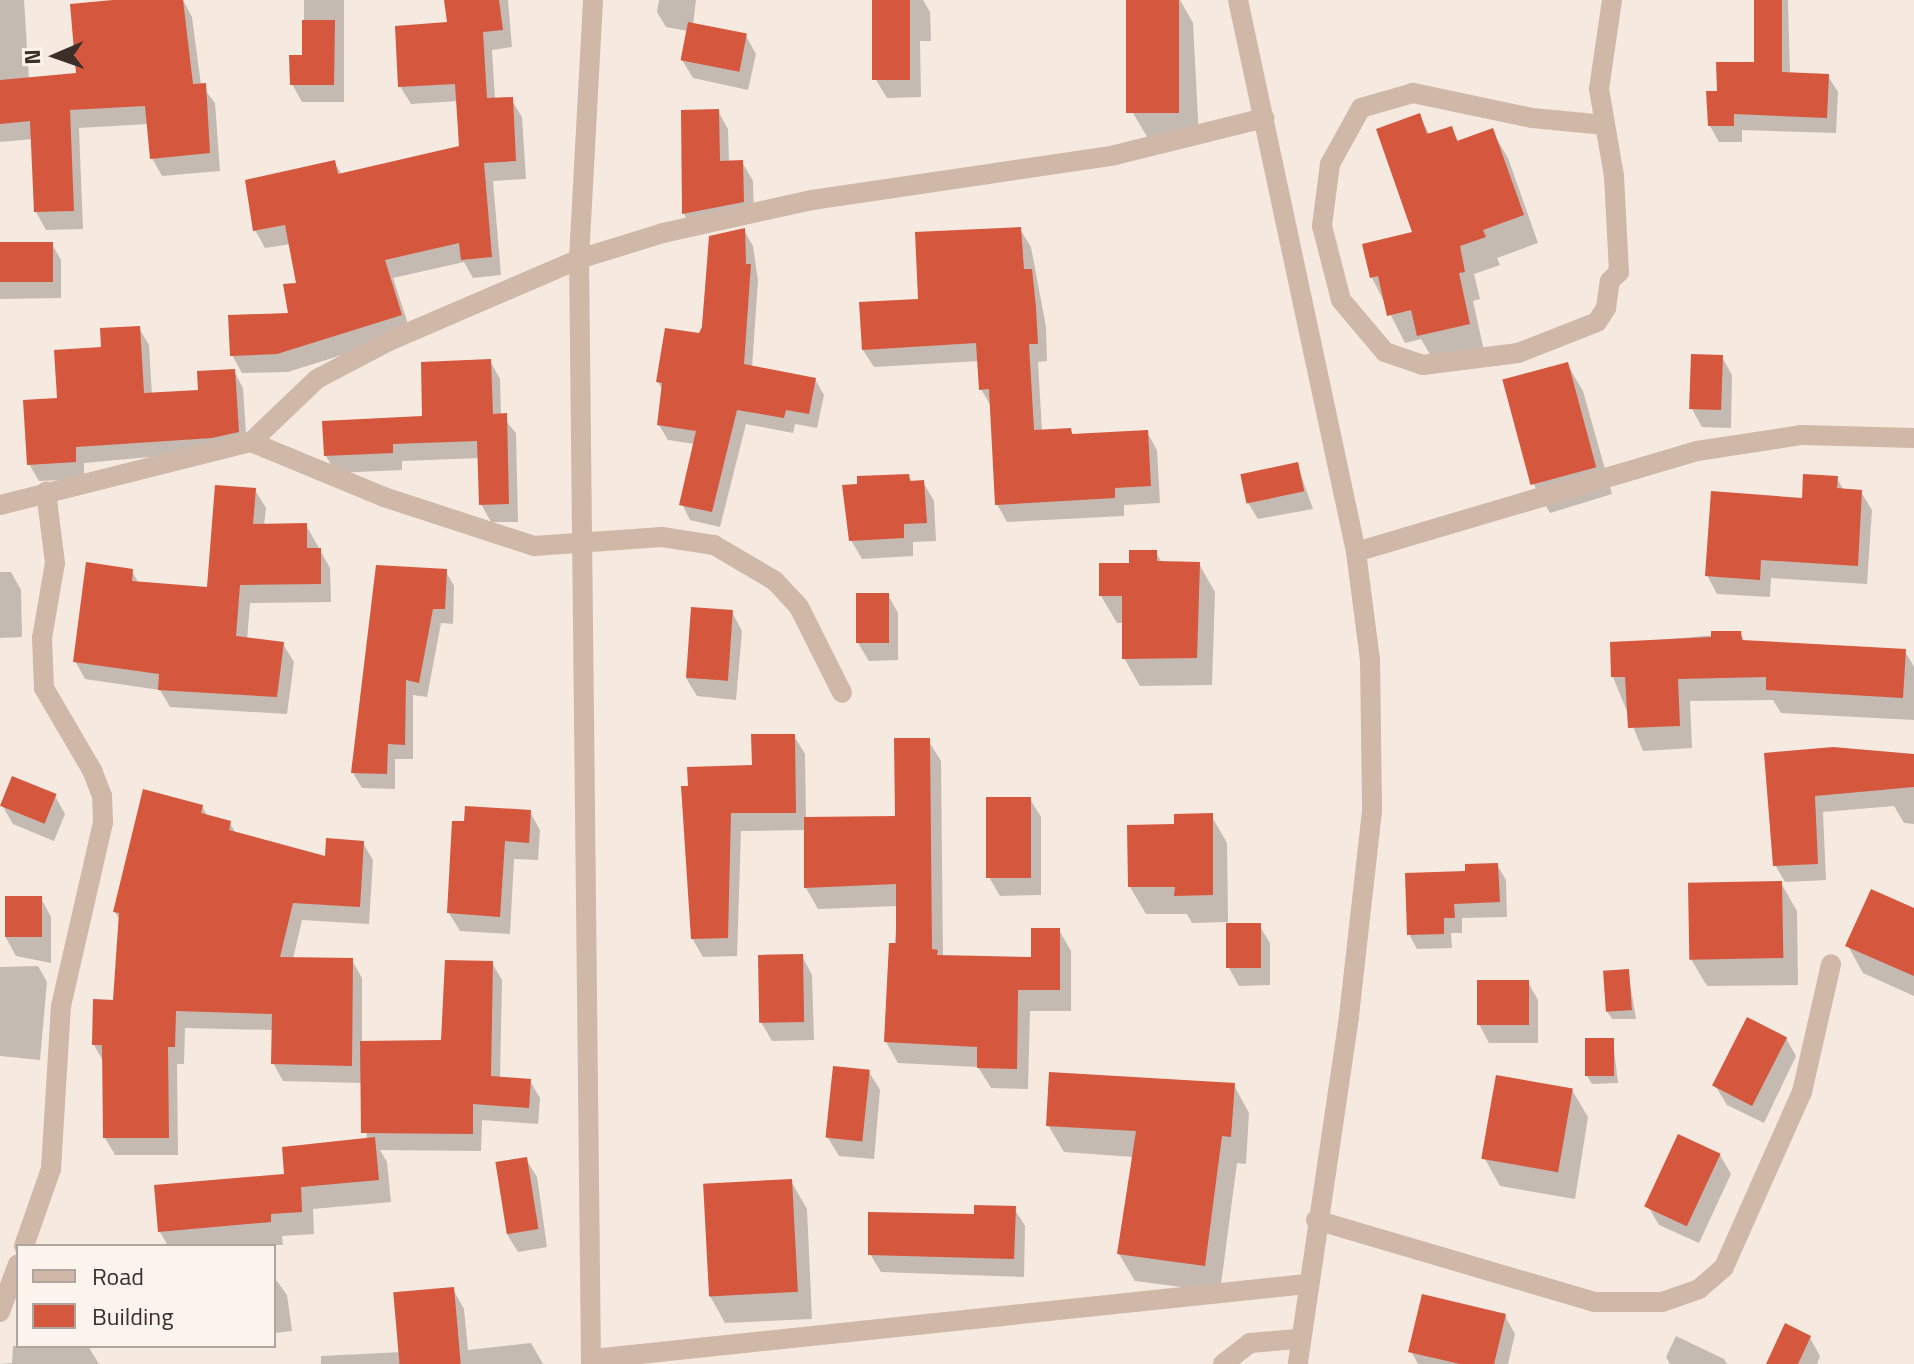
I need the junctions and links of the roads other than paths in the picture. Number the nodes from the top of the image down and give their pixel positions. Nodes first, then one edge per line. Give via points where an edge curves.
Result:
1 (593, 0) edge
2 (1238, 0) edge
3 (1612, 0) edge
4 (1264, 118) junction
5 (1605, 125) junction
6 (579, 259) junction
7 (1914, 438) edge
8 (251, 442) junction
9 (46, 492) junction
10 (0, 505) edge
11 (584, 545) junction
12 (1356, 552) junction
13 (842, 693) dead end
14 (1831, 964) dead end
15 (1316, 1220) junction
16 (25, 1244) edge
17 (16, 1269) edge
18 (1306, 1284) junction
19 (0, 1312) edge
20 (1298, 1339) junction
21 (592, 1361) edge
22 (1223, 1364) edge
23 (1298, 1364) edge

1 - 6 street
2 - 4 street
3 - 5 street via 1599,89
4 - 6 street via 1115,155 812,200 663,233
4 - 12 street
5 - 5 street via 1619,272 1610,281 1606,308 1597,322 1518,353 1423,365 1385,352 1341,300 1322,226 1330,164 1361,108 1413,93 1532,118
6 - 8 street via 389,341 317,379
6 - 11 street
7 - 12 street via 1802,435 1697,451
8 - 9 street
8 - 11 street via 505,539 534,546
9 - 10 street
9 - 16 street via 55,563 42,638 44,688 93,772 102,796 103,822 61,1006 51,1169
11 - 13 street via 662,537 714,545 775,581 799,607
11 - 21 street
12 - 15 street via 1370,660 1372,811 1349,1017
14 - 15 street via 1802,1092 1724,1267 1699,1289 1662,1302 1594,1302
15 - 18 street
17 - 19 street
18 - 20 street
18 - 21 street
20 - 22 street via 1250,1343
20 - 23 street

